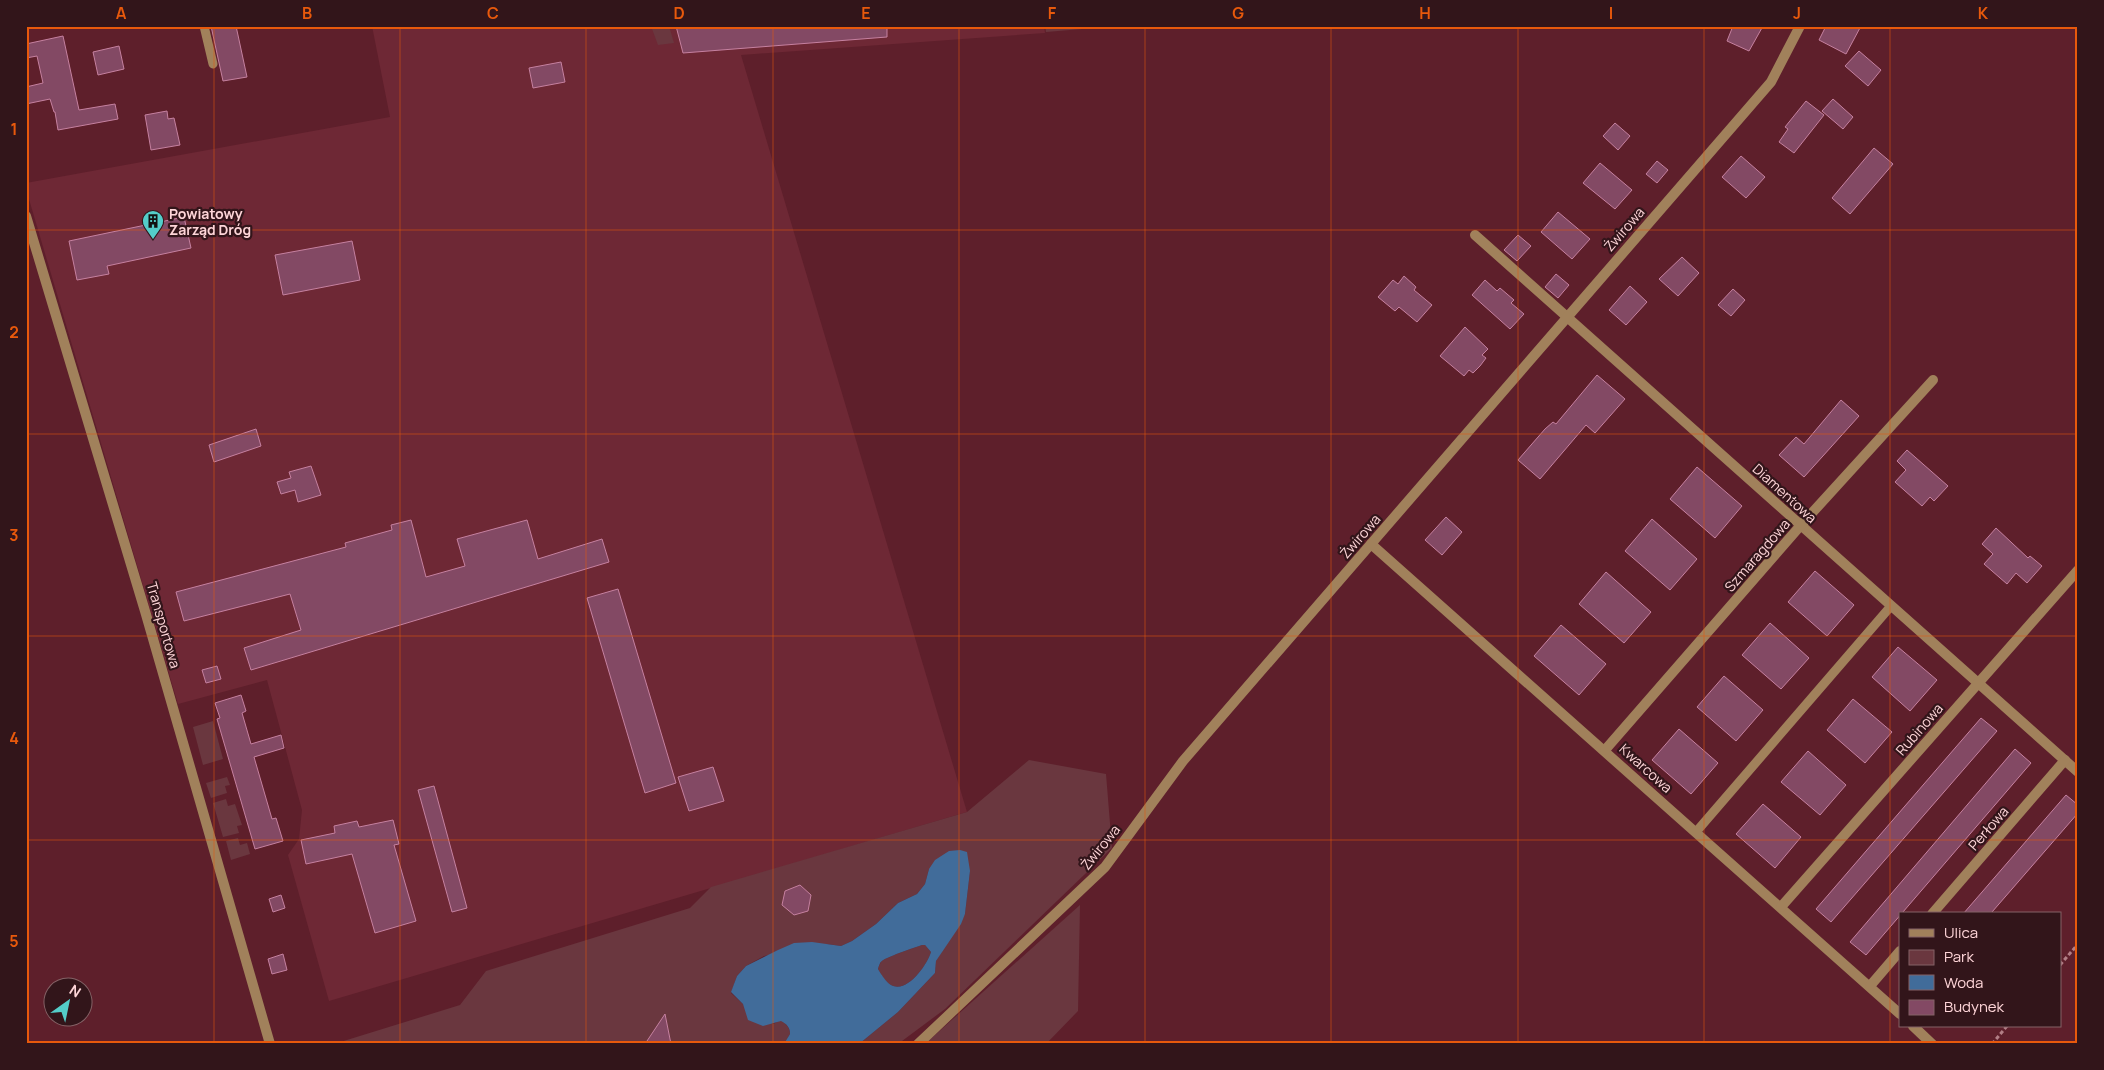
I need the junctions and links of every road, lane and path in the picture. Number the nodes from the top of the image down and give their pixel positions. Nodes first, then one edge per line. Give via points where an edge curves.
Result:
1 (204, 26) edge
2 (1800, 26) edge
3 (213, 64) dead end
4 (26, 216) edge
5 (1475, 235) dead end
6 (1566, 316) junction
7 (1933, 380) dead end
8 (1801, 525) junction
9 (1371, 544) junction
10 (2078, 570) edge
11 (1891, 606) junction
12 (1977, 683) junction
13 (1605, 750) junction
14 (2065, 760) junction
15 (2078, 772) edge
16 (1696, 832) junction
17 (1781, 907) junction
18 (1934, 912) edge
19 (2078, 944) edge
20 (1899, 952) edge
21 (2062, 963) edge
22 (1870, 986) junction
23 (1899, 1013) edge
24 (1915, 1028) edge
25 (2005, 1028) edge
26 (270, 1044) edge
27 (918, 1044) edge
28 (1932, 1044) edge
29 (1992, 1044) edge

1 - 3 lane
2 - 6 street, Żwirowa via 1771,82
4 - 26 street, Transportowa via 148,620
5 - 6 street, Diamentowa
6 - 8 street, Diamentowa
6 - 9 street, Żwirowa
7 - 8 street, Szmaragdowa
8 - 11 street, Diamentowa
8 - 13 street, Szmaragdowa
9 - 13 street, Kwarcowa
9 - 27 street, Żwirowa via 1183,761 1105,867
10 - 12 street, Rubinowa
11 - 12 street, Diamentowa
11 - 16 lane
12 - 14 street, Diamentowa
12 - 17 street, Rubinowa
13 - 16 street, Kwarcowa
14 - 15 street, Diamentowa
14 - 18 street, Perłowa
16 - 17 street, Kwarcowa
17 - 22 street, Kwarcowa
19 - 21 path
20 - 22 street
22 - 23 street, Kwarcowa
24 - 28 street
25 - 29 path

